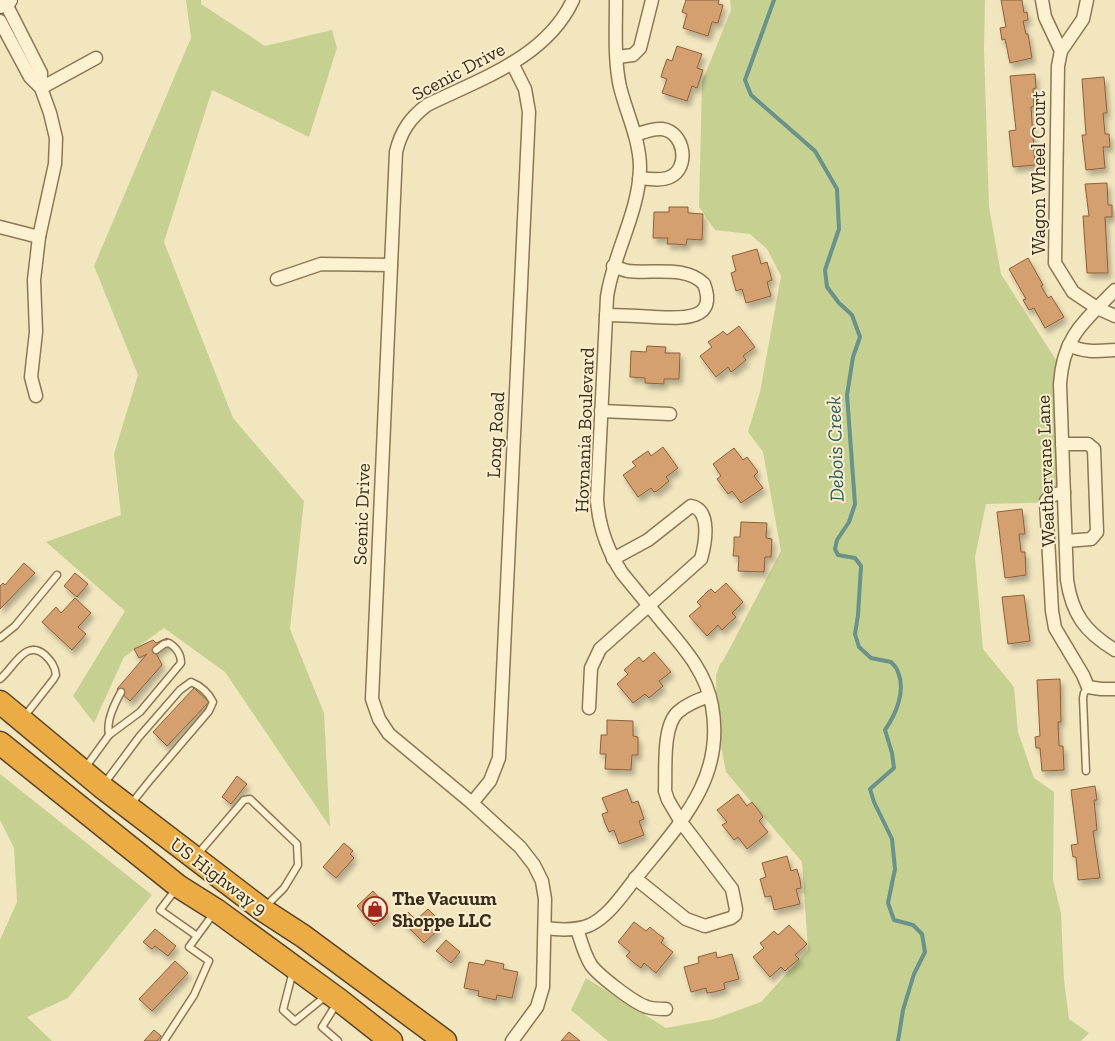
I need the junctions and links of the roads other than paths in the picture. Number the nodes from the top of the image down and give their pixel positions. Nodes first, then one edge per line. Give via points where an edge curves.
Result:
1 (573, 0) edge
2 (616, 0) edge
3 (652, 0) edge
4 (1042, 0) edge
5 (1087, 0) edge
6 (4, 2) edge
7 (0, 21) edge
8 (1061, 51) junction
9 (617, 57) junction
10 (96, 58) dead end
11 (512, 63) junction
12 (41, 88) junction
13 (635, 134) junction
14 (639, 178) junction
15 (0, 227) edge
16 (39, 237) junction
17 (391, 265) junction
18 (614, 266) junction
19 (277, 279) dead end
20 (1115, 290) edge
21 (1097, 308) junction
22 (606, 315) junction
23 (1115, 316) edge
24 (1070, 345) junction
25 (1115, 350) edge
26 (36, 396) dead end
27 (601, 411) junction
28 (670, 414) dead end
29 (1062, 444) junction
30 (1064, 492) junction
31 (1066, 541) junction
32 (613, 559) junction
33 (57, 575) dead end
34 (649, 606) junction
35 (0, 638) edge
36 (156, 650) dead end
37 (1115, 650) edge
38 (0, 679) edge
39 (1088, 687) junction
40 (1115, 689) edge
41 (121, 692) dead end
42 (710, 696) junction
43 (0, 702) edge
44 (589, 708) dead end
45 (21, 720) junction
46 (109, 735) junction
47 (0, 742) edge
48 (82, 771) junction
49 (1086, 771) dead end
50 (102, 787) junction
51 (472, 803) junction
52 (129, 807) junction
53 (681, 822) junction
54 (195, 857) junction
55 (635, 878) junction
56 (178, 886) junction
57 (216, 910) junction
58 (263, 910) junction
59 (545, 928) junction
60 (577, 929) junction
61 (197, 936) junction
62 (294, 968) junction
63 (334, 997) junction
64 (666, 1009) dead end
65 (381, 1036) edge
66 (164, 1041) edge
67 (338, 1041) edge
68 (444, 1041) edge
69 (512, 1041) edge

1 - 11 street, Scenic Drive via 551,32
2 - 9 street, Hovnania Boulevard
3 - 9 street via 640,48 633,55
4 - 8 street via 1045,16
5 - 8 street, Wagon Wheel Court via 1083,19
6 - 12 street via 41,73
7 - 12 street via 30,77
8 - 21 street, Wagon Wheel Court via 1058,66 1055,263 1073,292
9 - 13 street, Hovnania Boulevard via 621,88
10 - 12 street
11 - 17 street, Scenic Drive via 426,105 405,127 396,152
11 - 51 street, Long Road via 525,89 529,112 500,758 490,781
12 - 16 street via 53,122 56,152 54,175
13 - 14 street, Hovnania Boulevard
13 - 14 street via 660,129 668,131 676,136 683,153 681,165 671,176
14 - 18 street, Hovnania Boulevard
15 - 16 street
16 - 26 street via 34,280 36,332 32,377
17 - 19 street via 321,264
17 - 51 street, Scenic Drive via 372,699 389,734
18 - 22 street, Hovnania Boulevard via 609,281
18 - 22 street via 627,271 694,276 704,284 707,299 701,310 688,318
20 - 21 street, Weathervane Lane
21 - 23 street, Wagon Wheel Court
21 - 24 street, Weathervane Lane via 1077,329
22 - 27 street, Hovnania Boulevard
24 - 25 street via 1090,352
24 - 29 street, Weathervane Lane via 1061,369
27 - 28 street
27 - 32 street, Hovnania Boulevard via 598,516
29 - 30 street, Weathervane Lane
29 - 31 street via 1088,444 1094,450 1097,532 1091,539
30 - 31 street, Weathervane Lane
30 - 39 street via 1052,495 1046,501 1052,611 1055,628
31 - 37 street, Weathervane Lane via 1067,580 1074,608 1092,634
32 - 34 street, Hovnania Boulevard
32 - 34 street via 648,540 691,506 699,510 705,528 701,558
33 - 35 lane via 15,626
34 - 42 street, Hovnania Boulevard via 695,663
34 - 44 street via 600,649 591,668
36 - 46 lane via 169,643 181,656 181,663 140,712
38 - 45 lane via 28,650 40,652 52,663 56,675
39 - 40 street
39 - 49 lane via 1083,698
41 - 46 lane via 108,723
42 - 53 street, Hovnania Boulevard via 714,723 713,753 703,787
42 - 53 street via 689,704 670,722 665,791
43 - 45 highway, US Highway 9
45 - 48 highway, US Highway 9
46 - 48 lane
47 - 56 highway, US Highway 9
48 - 50 highway, US Highway 9
50 - 52 highway, US Highway 9
50 - 52 lane via 180,690 191,682 199,685 213,702 209,711
51 - 59 street, Scenic Drive via 520,847 534,865 542,881
52 - 54 highway, US Highway 9
53 - 55 street, Hovnania Boulevard
53 - 55 street via 732,889 735,915 705,926 695,923
54 - 58 highway, US Highway 9
54 - 58 lane via 244,800 250,799 297,844 298,865 284,888
55 - 60 street, Hovnania Boulevard via 602,917
56 - 57 highway, US Highway 9
56 - 61 lane via 160,910
57 - 61 lane
57 - 62 highway, US Highway 9
58 - 68 highway, US Highway 9
59 - 60 street, Hovnania Boulevard
59 - 69 street, Scenic Drive via 540,998
60 - 64 street via 584,952 599,973 634,1001 646,1007
61 - 66 lane via 189,947 209,961 194,995
62 - 63 highway, US Highway 9
62 - 63 lane via 282,1010 295,1021
63 - 65 highway, US Highway 9
63 - 67 lane via 322,1026

